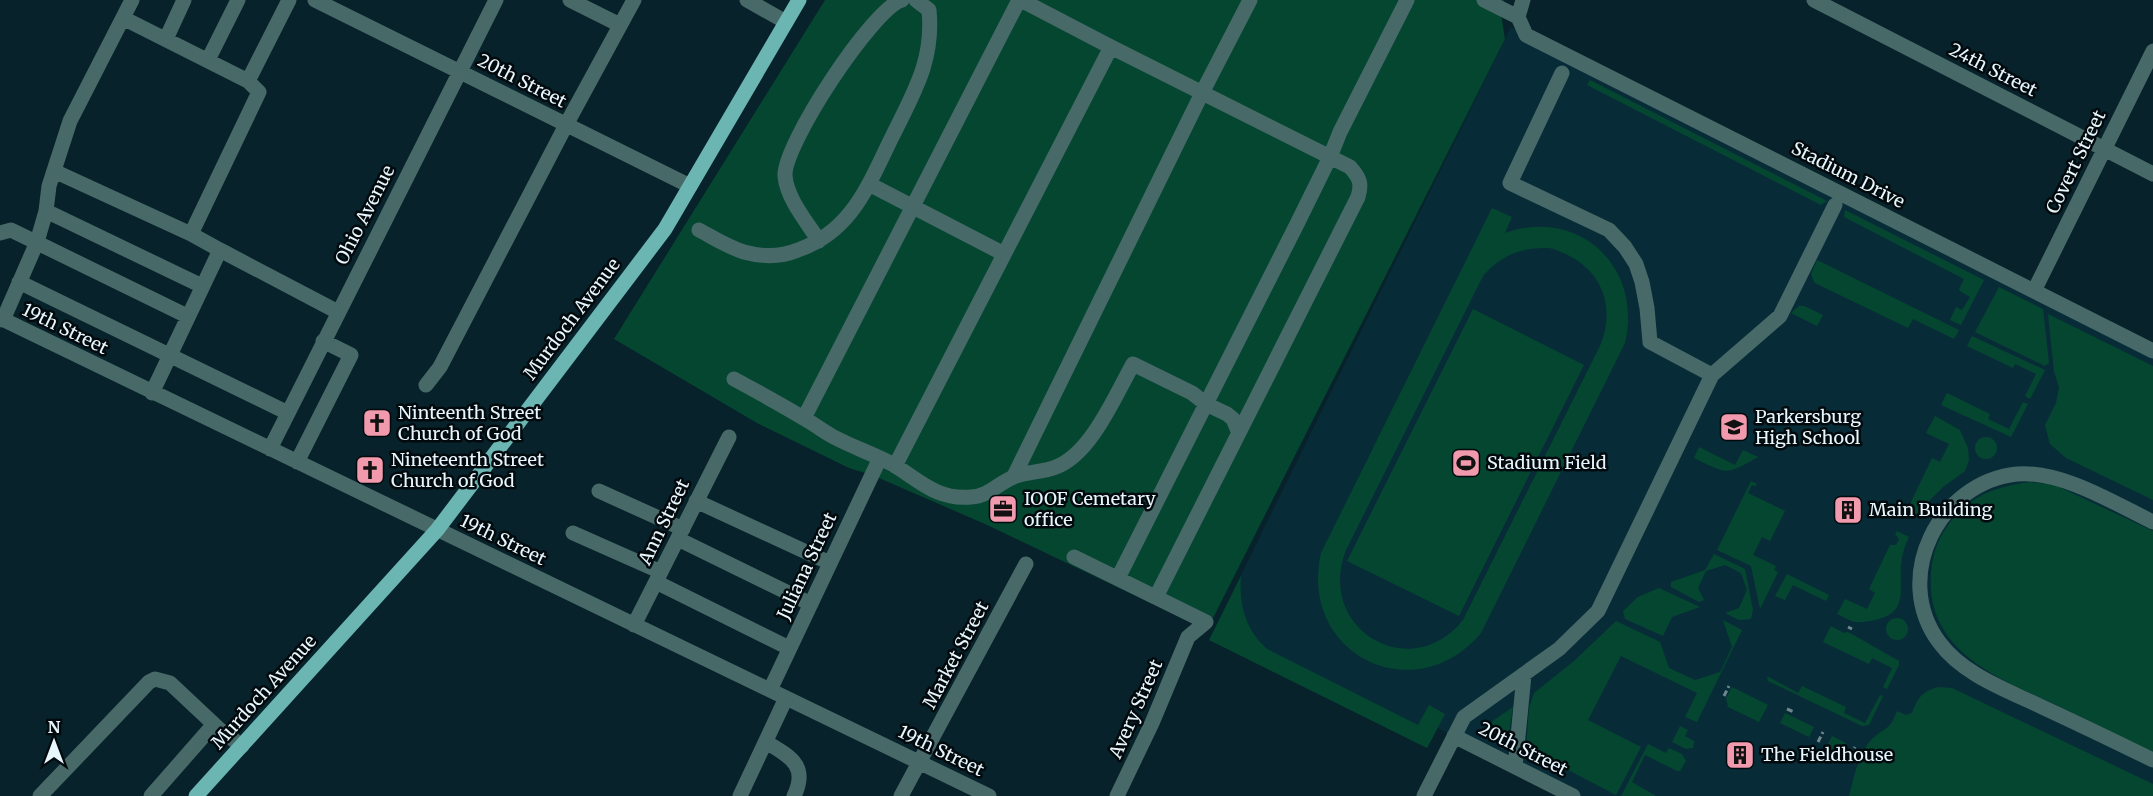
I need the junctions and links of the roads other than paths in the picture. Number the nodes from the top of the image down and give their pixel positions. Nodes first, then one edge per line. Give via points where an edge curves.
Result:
1 (132, 0) edge
2 (184, 0) edge
3 (238, 0) edge
4 (289, 0) edge
5 (315, 0) edge
6 (496, 0) edge
7 (570, 0) edge
8 (634, 0) edge
9 (747, 0) edge
10 (799, 0) edge
11 (902, 0) edge
12 (916, 0) edge
13 (1020, 0) edge
14 (1250, 0) edge
15 (1407, 0) edge
16 (1484, 0) edge
17 (1523, 0) edge
18 (1814, 0) edge
19 (1518, 17) junction
20 (123, 18) junction
21 (786, 22) junction
22 (620, 25) junction
23 (166, 39) junction
24 (1111, 47) junction
25 (2153, 51) edge
26 (208, 60) junction
27 (460, 71) junction
28 (1562, 73) dead end
29 (248, 81) junction
30 (1202, 93) junction
31 (566, 125) junction
32 (2105, 149) junction
33 (1330, 157) junction
34 (54, 171) junction
35 (2153, 174) edge
36 (869, 184) junction
37 (690, 186) junction
38 (1835, 205) dead end
39 (913, 206) junction
40 (46, 210) junction
41 (699, 230) dead end
42 (0, 232) edge
43 (191, 234) junction
44 (819, 241) junction
45 (37, 242) junction
46 (220, 250) junction
47 (1004, 254) junction
48 (19, 282) junction
49 (202, 285) junction
50 (2034, 291) junction
51 (338, 312) junction
52 (187, 316) junction
53 (1, 319) edge
54 (323, 342) junction
55 (2153, 351) edge
56 (170, 355) junction
57 (1712, 375) junction
58 (734, 379) dead end
59 (426, 385) dead end
60 (152, 393) junction
61 (1206, 404) junction
62 (288, 413) junction
63 (804, 418) junction
64 (1239, 433) junction
65 (729, 437) dead end
66 (270, 449) junction
67 (880, 458) junction
68 (297, 462) junction
69 (895, 466) junction
70 (1014, 476) junction
71 (599, 491) dead end
72 (696, 501) junction
73 (2153, 522) edge
74 (437, 530) junction
75 (573, 533) dead end
76 (680, 534) junction
77 (1074, 556) dead end
78 (830, 563) junction
79 (1026, 564) dead end
80 (659, 577) junction
81 (1118, 578) junction
82 (1156, 597) junction
83 (811, 604) junction
84 (634, 625) junction
85 (789, 648) junction
86 (1524, 675) junction
87 (770, 690) junction
88 (786, 698) junction
89 (219, 729) junction
90 (1454, 736) junction
91 (766, 742) junction
92 (242, 746) junction
93 (2153, 760) edge
94 (920, 763) junction
95 (1515, 766) junction
96 (40, 796) edge
97 (151, 796) edge
98 (196, 796) edge
99 (740, 796) edge
100 (794, 796) edge
101 (901, 796) edge
102 (989, 796) edge
103 (1118, 796) edge
104 (1424, 796) edge
105 (1573, 796) edge

1 - 20 street
2 - 23 street
3 - 26 street
4 - 29 street
5 - 27 street, 20th Street
6 - 27 street, Ohio Avenue
7 - 22 street
8 - 22 street
9 - 21 street
10 - 21 main road, Murdoch Avenue
11 - 44 street via 887,7 813,107 787,163 785,176 790,190
12 - 36 street via 929,10 926,63
13 - 24 street
13 - 39 street
14 - 30 street
15 - 33 street
16 - 19 street
17 - 19 street
18 - 32 street, 24th Street
19 - 50 street, Stadium Drive via 1526,35
20 - 23 street
20 - 34 street via 70,121
21 - 37 main road, Murdoch Avenue
22 - 31 street
23 - 26 street
24 - 30 street
24 - 47 street
25 - 32 street, Covert Street
26 - 29 street
27 - 31 street, 20th Street
27 - 51 street, Ohio Avenue
28 - 57 street via 1510,183 1609,230 1636,264 1647,308 1650,342
29 - 43 street via 259,92
30 - 33 street
30 - 70 street
31 - 37 street, 20th Street
31 - 59 street via 441,367
32 - 35 street, 24th Street
32 - 50 street, Covert Street
33 - 61 street
33 - 64 street via 1358,176 1358,197
34 - 40 street
34 - 43 street
36 - 39 street
36 - 44 street via 837,230
37 - 74 main road, Murdoch Avenue via 665,229
38 - 57 street via 1780,316
39 - 47 street
39 - 63 street
40 - 45 street
40 - 49 street
41 - 44 street via 726,245 768,256 789,254
42 - 45 street via 11,230
43 - 46 street
45 - 48 street
45 - 52 street
46 - 49 street
46 - 51 street
47 - 69 street
48 - 53 street
48 - 56 street
49 - 52 street
50 - 55 street, Stadium Drive
51 - 54 street, Ohio Avenue
52 - 56 street
53 - 60 street, 19th Street
54 - 62 street, Ohio Avenue
54 - 68 street via 351,355
56 - 60 street
56 - 62 street
57 - 86 street via 1598,611
58 - 63 street
60 - 66 street, 19th Street
61 - 64 street via 1233,419
61 - 70 street via 1192,393 1132,364 1083,449 1055,468
61 - 81 street
62 - 66 street, Ohio Avenue
63 - 67 street via 831,436
64 - 82 street
65 - 72 street, Ann Street
66 - 68 street, 19th Street
67 - 69 street
67 - 78 street, Juliana Street
68 - 74 street, 19th Street
69 - 70 street via 932,490 969,498 984,496
71 - 76 street
72 - 76 street, Ann Street
72 - 78 street
73 - 93 street via 2045,475 2017,474 1990,481 1965,494 1944,513 1929,536 1921,562 1920,590 1926,617 1939,642 1959,664
74 - 84 street, 19th Street
74 - 92 main road, Murdoch Avenue
75 - 80 street
76 - 80 street, Ann Street
76 - 83 street
77 - 81 street
78 - 83 street, Juliana Street
79 - 94 street, Market Street
80 - 84 street, Ann Street
80 - 85 street
81 - 82 street
82 - 103 street, Avery Street via 1206,622 1188,637
83 - 85 street, Juliana Street
84 - 87 street, 19th Street
85 - 87 street, Juliana Street
86 - 90 street via 1464,717
86 - 95 street
87 - 88 street, 19th Street
88 - 91 street
88 - 94 street, 19th Street
89 - 92 street
89 - 96 street via 170,683 155,679
89 - 97 street via 208,731
90 - 95 street, 20th Street
90 - 104 street
91 - 99 street
91 - 100 street via 797,765
92 - 98 main road, Murdoch Avenue
94 - 101 street, Market Street
94 - 102 street, 19th Street
95 - 105 street, 20th Street

